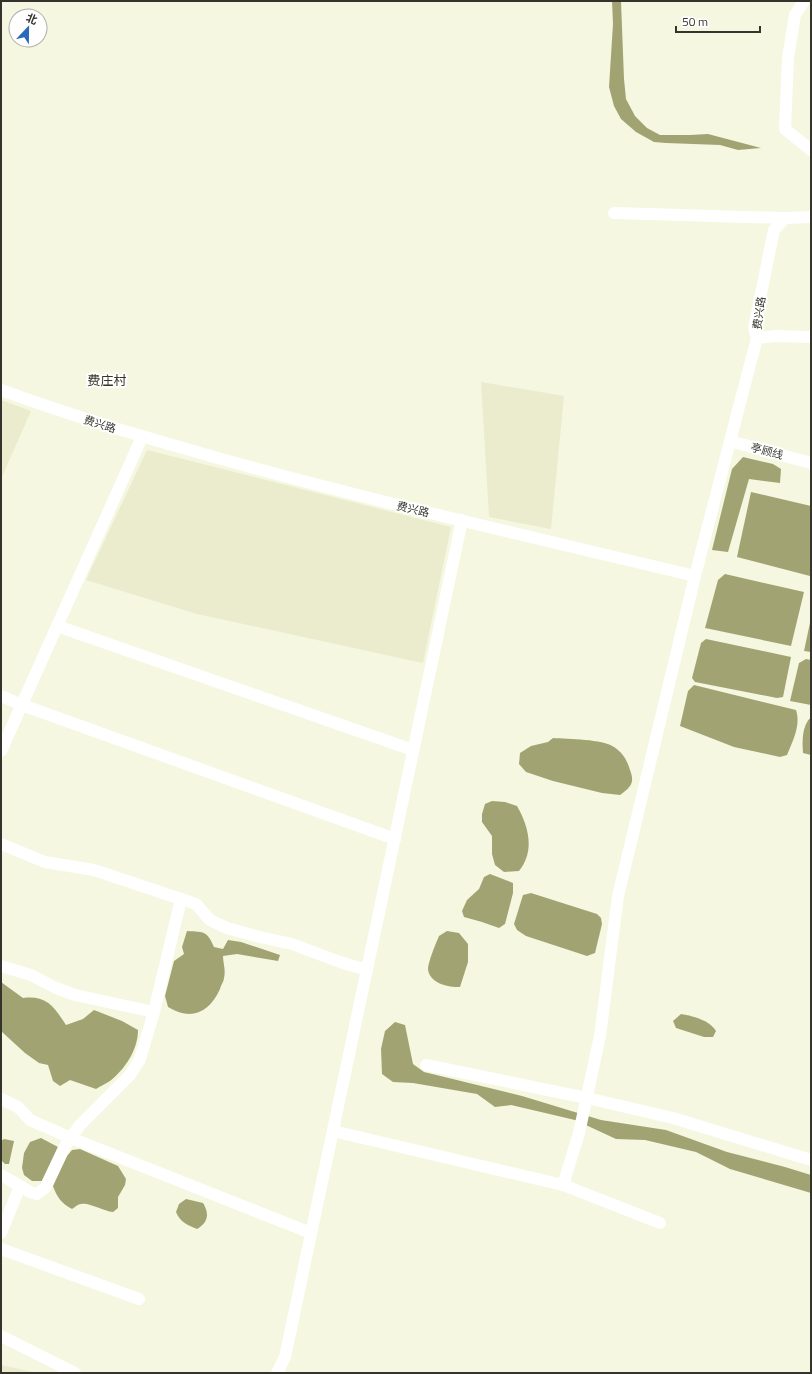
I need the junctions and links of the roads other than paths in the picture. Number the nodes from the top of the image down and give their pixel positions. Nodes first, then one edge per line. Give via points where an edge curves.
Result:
1 (804, 1) edge
2 (811, 150) edge
3 (614, 213) dead end
4 (811, 217) edge
5 (785, 218) junction
6 (811, 337) edge
7 (757, 338) junction
8 (1, 390) edge
9 (142, 437) junction
10 (730, 438) junction
11 (811, 463) edge
12 (462, 520) junction
13 (695, 576) junction
14 (57, 626) junction
15 (1, 696) edge
16 (22, 705) junction
17 (413, 750) junction
18 (1, 751) edge
19 (395, 838) junction
20 (1, 844) edge
21 (181, 899) junction
22 (1, 966) edge
23 (367, 970) junction
24 (154, 1012) junction
25 (426, 1065) dead end
26 (1, 1099) edge
27 (587, 1101) junction
28 (333, 1131) junction
29 (71, 1138) junction
30 (811, 1160) edge
31 (1, 1175) edge
32 (563, 1185) junction
33 (20, 1186) junction
34 (660, 1223) dead end
35 (1, 1233) edge
36 (311, 1233) junction
37 (1, 1248) edge
38 (139, 1299) dead end
39 (1, 1336) edge
40 (74, 1373) edge
41 (277, 1373) edge

1 - 2 street via 795,15 788,58 786,129
3 - 5 street
4 - 5 street
5 - 7 street, 费兴路 via 774,230 754,328
6 - 7 street
7 - 10 street, 费兴路
8 - 9 street, 费兴路
9 - 12 street, 费兴路 via 326,488
9 - 14 street
10 - 11 street, 亭顾线
10 - 13 street, 费兴路
12 - 13 street, 费兴路
12 - 17 street
13 - 27 street via 618,896 600,1036
14 - 16 street
14 - 17 street
15 - 16 street
16 - 18 street
16 - 19 street
17 - 19 street
19 - 23 street
20 - 21 street via 45,862 94,870
21 - 23 street via 196,904 210,920 227,928 292,944
21 - 24 street
22 - 24 street via 31,975 75,995
23 - 28 street
24 - 29 street via 140,1059 130,1075 80,1125
25 - 27 street
26 - 29 street via 18,1107 30,1120
27 - 30 street via 673,1118
27 - 32 street
28 - 32 street
28 - 36 street
29 - 33 street via 44,1188 37,1194
29 - 36 street
31 - 33 street
32 - 34 street
33 - 35 street
36 - 41 street via 285,1357
37 - 38 street
39 - 40 street

